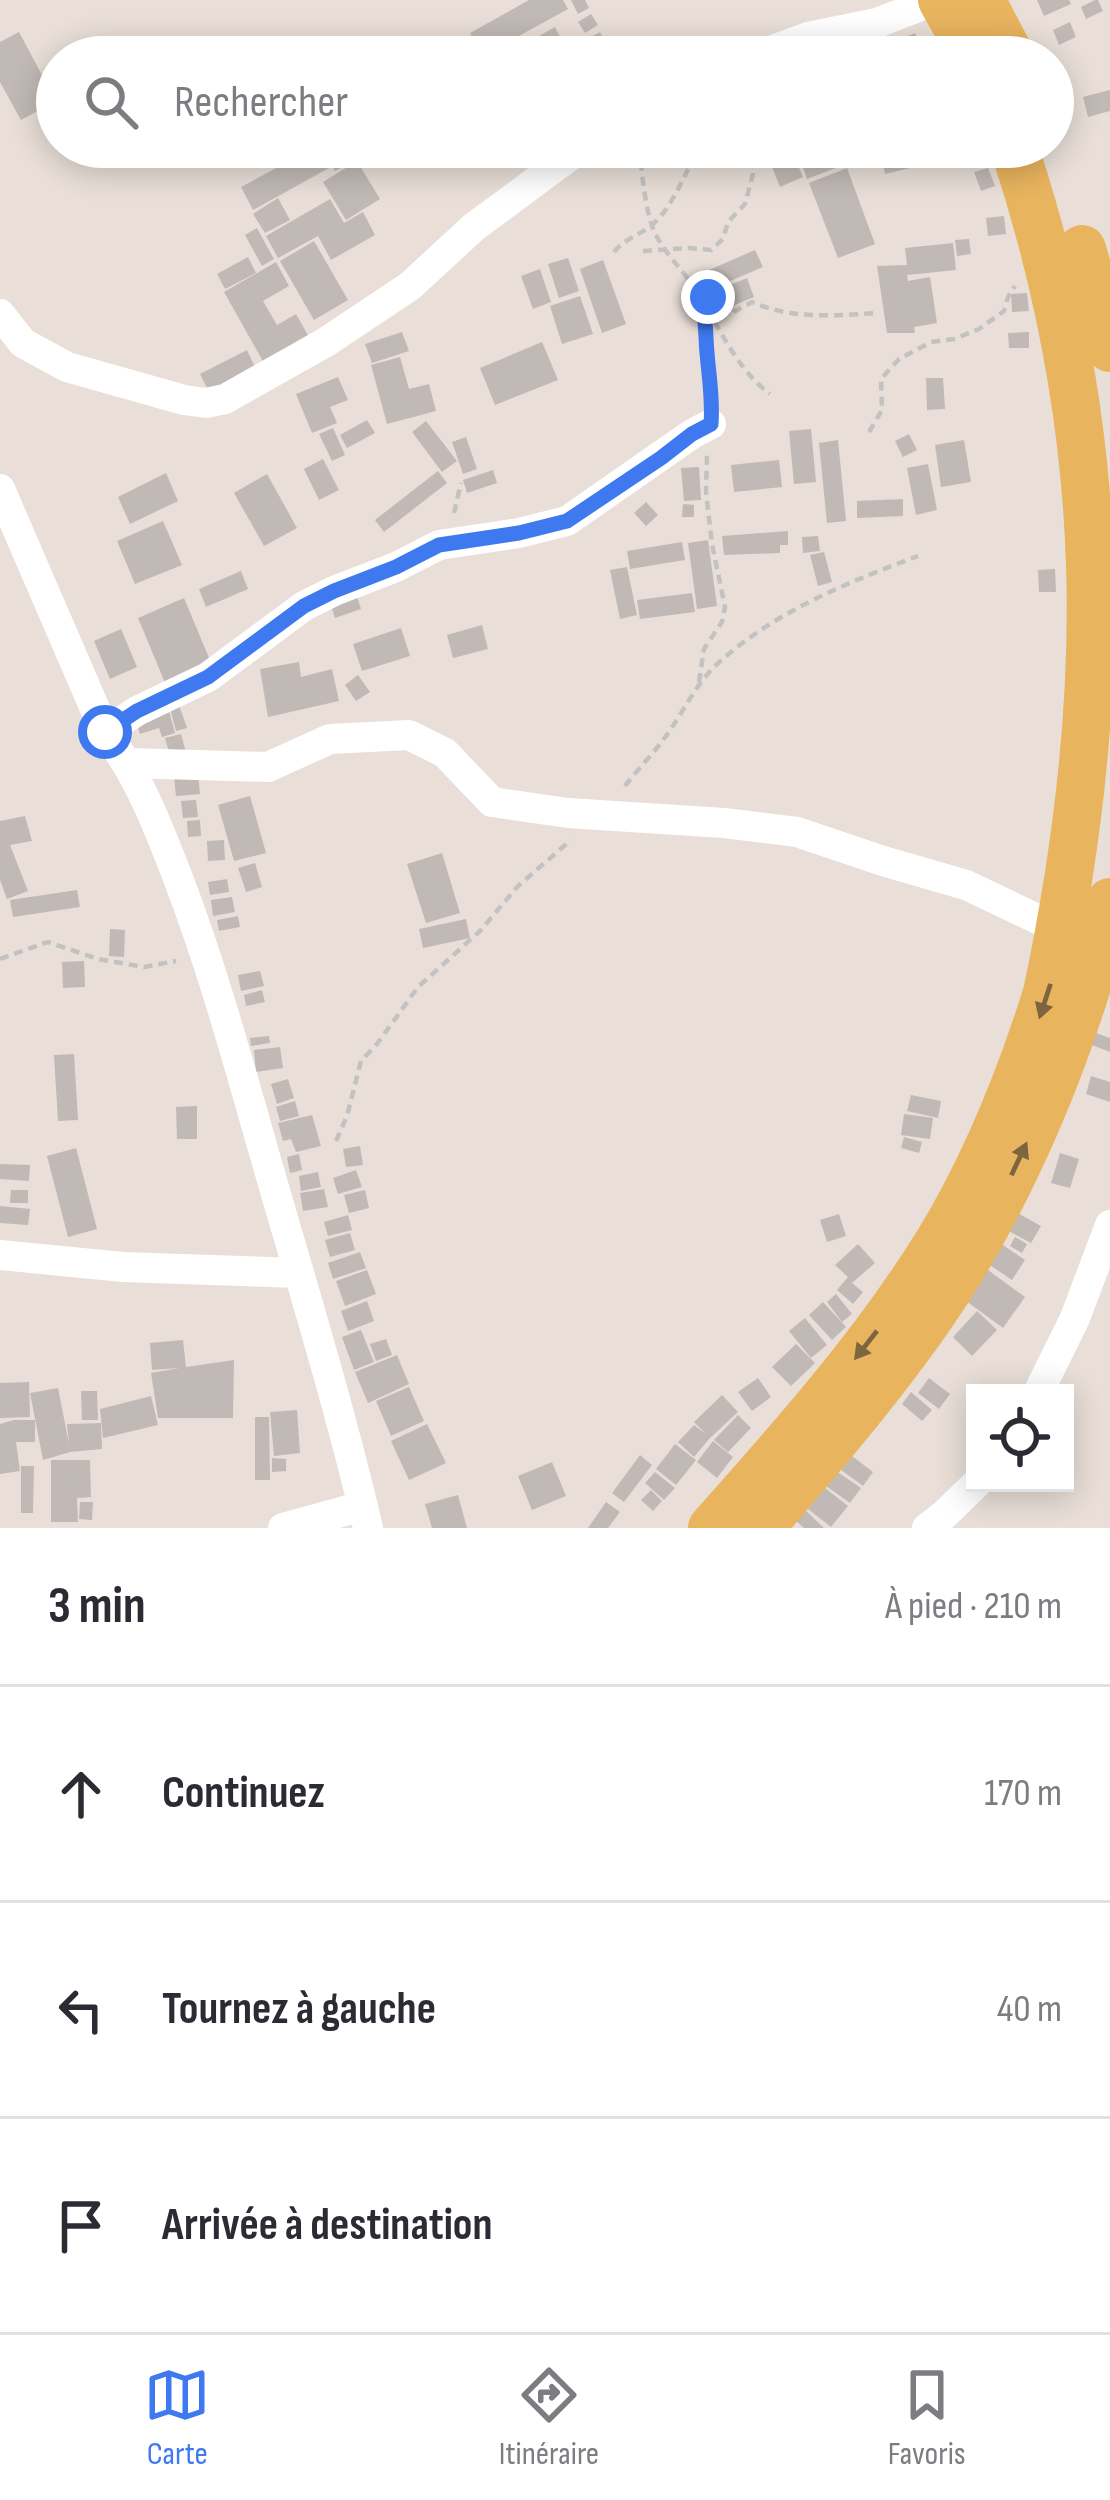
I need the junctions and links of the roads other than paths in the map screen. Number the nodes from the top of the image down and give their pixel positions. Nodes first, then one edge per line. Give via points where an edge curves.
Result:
1 (939, 0) edge
2 (981, 0) edge
3 (813, 36) edge
4 (961, 36) edge
5 (1000, 36) edge
6 (553, 168) edge
7 (1021, 168) edge
8 (1055, 168) edge
9 (0, 314) edge
10 (1110, 348) edge
11 (711, 424) road end
12 (0, 489) edge
13 (105, 732) junction
14 (129, 764) junction
15 (1110, 902) edge
16 (1091, 949) edge
17 (1110, 1225) edge
18 (0, 1255) edge
19 (298, 1273) junction
20 (1042, 1384) edge
21 (967, 1492) edge
22 (365, 1517) edge
23 (283, 1528) edge
24 (712, 1528) edge
25 (760, 1528) edge
26 (927, 1528) edge

1 - 3 street
1 - 4 main road
2 - 5 main road
6 - 9 street via 410,286 225,399 184,400 68,367 23,344
7 - 16 main road via 1072,335 1104,522 1108,613 1088,839
8 - 10 main road
11 - 13 street via 567,521 439,545 304,606 208,677
12 - 13 street
13 - 14 street
14 - 16 street via 268,767 329,739 409,735 445,753 492,802 797,832 966,885
14 - 19 street via 206,956
15 - 16 main road
16 -> 24 main road via 1029,1052 971,1184 898,1304
25 -> 16 main road via 924,1325 992,1215 1051,1092
17 - 20 street
18 - 19 street
19 - 22 street
21 - 26 street
22 - 23 street

